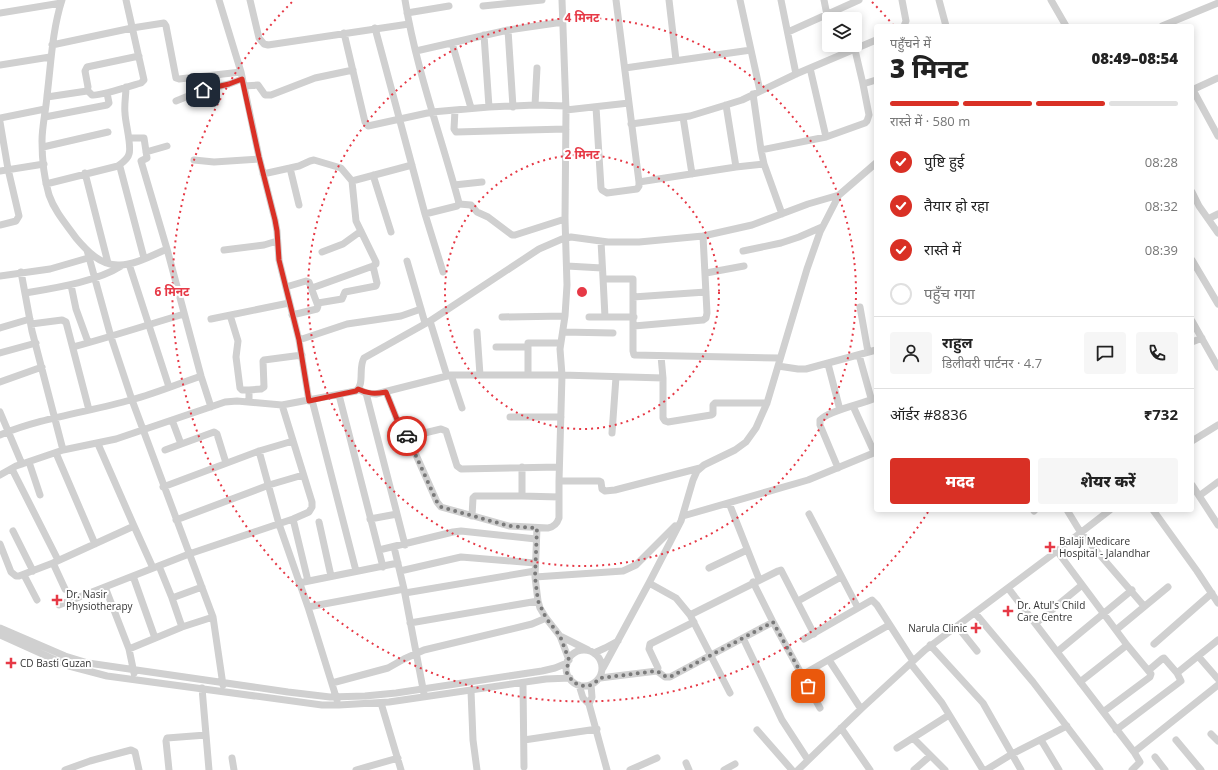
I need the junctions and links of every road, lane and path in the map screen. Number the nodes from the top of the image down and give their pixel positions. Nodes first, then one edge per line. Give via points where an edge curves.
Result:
1 (126, 0) edge
2 (219, 0) edge
3 (250, 0) edge
4 (405, 0) edge
5 (542, 0) edge
6 (562, 0) edge
7 (616, 0) edge
8 (669, 0) edge
9 (740, 0) edge
10 (782, 0) edge
11 (824, 0) edge
12 (859, 0) edge
13 (902, 0) edge
14 (939, 0) edge
15 (1051, 0) edge
16 (1202, 0) edge
17 (61, 2) edge
18 (1218, 4) edge
19 (449, 6) dead end
20 (483, 6) dead end
21 (1206, 8) junction
22 (827, 12) edge
23 (832, 12) edge
24 (0, 13) edge
25 (407, 13) junction
26 (822, 16) edge
27 (563, 22) junction
28 (409, 24) junction
29 (905, 24) edge
30 (945, 24) edge
31 (1065, 24) edge
32 (1167, 24) edge
33 (132, 28) junction
34 (375, 28) junction
35 (508, 30) junction
36 (788, 32) junction
37 (344, 33) junction
38 (484, 34) junction
39 (874, 41) edge
40 (452, 43) junction
41 (52, 45) junction
42 (862, 47) edge
43 (751, 50) junction
44 (416, 51) junction
45 (850, 52) edge
46 (856, 52) edge
47 (139, 56) junction
48 (50, 57) junction
49 (676, 60) junction
50 (0, 65) edge
51 (536, 68) dead end
52 (625, 68) junction
53 (810, 68) junction
54 (352, 70) junction
55 (796, 74) junction
56 (1218, 78) edge
57 (242, 79) junction
58 (874, 81) edge
59 (864, 84) junction
60 (126, 87) junction
61 (87, 90) junction
62 (1194, 90) edge
63 (108, 92) junction
64 (1194, 92) edge
65 (757, 93) junction
66 (47, 97) junction
67 (176, 101) dead end
68 (629, 103) junction
69 (726, 105) junction
70 (535, 106) junction
71 (488, 107) junction
72 (513, 107) junction
73 (596, 107) junction
74 (471, 108) junction
75 (566, 108) junction
76 (455, 110) junction
77 (432, 112) junction
78 (45, 113) junction
79 (683, 117) junction
80 (0, 118) edge
81 (400, 119) junction
82 (0, 122) edge
83 (631, 124) junction
84 (566, 129) junction
85 (108, 132) dead end
86 (1218, 136) edge
87 (826, 137) junction
88 (129, 138) junction
89 (167, 146) dead end
90 (43, 147) junction
91 (761, 150) junction
92 (146, 152) junction
93 (127, 158) junction
94 (259, 159) junction
95 (194, 160) dead end
96 (140, 161) junction
97 (44, 164) junction
98 (764, 164) junction
99 (412, 165) junction
100 (874, 165) edge
101 (118, 166) junction
102 (736, 167) junction
103 (290, 168) junction
104 (8, 169) junction
105 (0, 171) edge
106 (85, 173) junction
107 (263, 174) junction
108 (692, 174) junction
109 (373, 175) junction
110 (352, 181) junction
111 (482, 182) dead end
112 (639, 182) junction
113 (46, 184) junction
114 (454, 184) junction
115 (839, 195) junction
116 (1194, 195) edge
117 (459, 204) junction
118 (299, 206) dead end
119 (425, 214) junction
120 (782, 214) junction
121 (1218, 214) edge
122 (565, 219) junction
123 (1208, 219) junction
124 (0, 226) edge
125 (822, 227) junction
126 (361, 231) junction
127 (390, 232) dead end
128 (1218, 233) edge
129 (703, 236) junction
130 (566, 238) junction
131 (277, 241) junction
132 (601, 241) junction
133 (167, 249) junction
134 (87, 250) junction
135 (224, 250) dead end
136 (743, 251) dead end
137 (322, 252) dead end
138 (88, 258) junction
139 (144, 258) junction
140 (407, 261) dead end
141 (1194, 263) edge
142 (108, 264) junction
143 (125, 265) junction
144 (373, 266) junction
145 (567, 266) junction
146 (744, 266) dead end
147 (602, 268) junction
148 (20, 272) junction
149 (443, 272) dead end
150 (706, 273) junction
151 (0, 276) edge
152 (94, 278) junction
153 (603, 278) junction
154 (71, 285) junction
155 (286, 287) junction
156 (312, 288) junction
157 (706, 292) junction
158 (26, 293) junction
159 (633, 297) junction
160 (289, 303) junction
161 (318, 303) junction
162 (1218, 304) edge
163 (860, 307) dead end
164 (421, 309) junction
165 (184, 314) junction
166 (230, 315) junction
167 (292, 315) junction
168 (565, 316) junction
169 (502, 317) dead end
170 (590, 317) dead end
171 (605, 317) junction
172 (634, 317) junction
173 (211, 319) dead end
174 (31, 321) junction
175 (428, 322) junction
176 (149, 324) junction
177 (1194, 324) edge
178 (634, 326) junction
179 (0, 328) edge
180 (477, 332) dead end
181 (563, 332) junction
182 (613, 333) dead end
183 (111, 337) junction
184 (1202, 338) junction
185 (299, 340) junction
186 (1194, 341) edge
187 (88, 342) junction
188 (36, 343) junction
189 (560, 343) junction
190 (73, 347) junction
191 (496, 347) dead end
192 (528, 347) junction
193 (874, 350) edge
194 (868, 352) junction
195 (0, 353) edge
196 (302, 354) junction
197 (859, 355) junction
198 (661, 356) junction
199 (780, 358) junction
200 (828, 364) junction
201 (778, 366) junction
202 (42, 367) junction
203 (1218, 367) edge
204 (480, 375) junction
205 (528, 375) junction
206 (562, 375) junction
207 (201, 376) junction
208 (449, 376) junction
209 (616, 376) junction
210 (663, 378) junction
211 (0, 382) edge
212 (169, 387) junction
213 (358, 389) junction
214 (249, 390) junction
215 (386, 392) junction
216 (366, 393) junction
217 (339, 395) junction
218 (874, 399) edge
219 (874, 399) edge
220 (132, 400) junction
221 (310, 400) junction
222 (249, 402) junction
223 (767, 403) junction
224 (282, 405) junction
225 (853, 406) junction
226 (211, 407) junction
227 (462, 408) dead end
228 (89, 410) junction
229 (840, 410) junction
230 (0, 412) edge
231 (510, 417) dead end
232 (561, 417) junction
233 (55, 418) junction
234 (172, 420) junction
235 (1217, 427) edge
236 (8, 431) junction
237 (143, 431) junction
238 (612, 433) dead end
239 (0, 435) edge
240 (408, 437) junction
241 (1194, 438) edge
242 (293, 441) junction
243 (98, 444) junction
244 (181, 444) junction
245 (64, 450) junction
246 (165, 450) dead end
247 (259, 450) junction
248 (874, 450) edge
249 (874, 452) edge
250 (56, 453) junction
251 (26, 463) junction
252 (226, 463) junction
253 (522, 467) junction
254 (559, 467) junction
255 (700, 468) junction
256 (838, 468) junction
257 (12, 469) junction
258 (303, 474) junction
259 (0, 475) edge
260 (559, 481) junction
261 (1218, 482) edge
262 (269, 485) junction
263 (163, 487) junction
264 (1194, 488) edge
265 (40, 495) dead end
266 (522, 496) junction
267 (1199, 496) junction
268 (559, 497) junction
269 (729, 503) junction
270 (1068, 512) edge
271 (1107, 512) edge
272 (1154, 512) edge
273 (396, 514) junction
274 (809, 514) dead end
275 (472, 516) junction
276 (682, 518) junction
277 (293, 519) junction
278 (370, 519) junction
279 (176, 520) junction
280 (318, 522) dead end
281 (279, 524) junction
282 (1218, 525) edge
283 (134, 526) junction
284 (537, 528) junction
285 (13, 531) dead end
286 (1081, 532) junction
287 (536, 539) junction
288 (0, 544) edge
289 (95, 544) junction
290 (405, 544) junction
291 (394, 547) junction
292 (379, 550) junction
293 (747, 550) junction
294 (1057, 551) junction
295 (190, 554) junction
296 (56, 562) junction
297 (398, 563) junction
298 (535, 563) junction
299 (156, 567) junction
300 (383, 567) junction
301 (709, 568) dead end
302 (33, 571) junction
303 (356, 571) junction
304 (400, 571) junction
305 (535, 574) junction
306 (24, 575) junction
307 (132, 576) junction
308 (331, 576) junction
309 (841, 577) junction
310 (756, 581) junction
311 (308, 582) junction
312 (649, 583) junction
313 (299, 584) junction
314 (1082, 585) junction
315 (105, 587) junction
316 (202, 587) junction
317 (1168, 587) dead end
318 (1008, 588) junction
319 (65, 589) dead end
320 (1132, 590) junction
321 (404, 591) junction
322 (1212, 593) junction
323 (172, 598) junction
324 (37, 600) dead end
325 (538, 601) junction
326 (798, 602) junction
327 (1218, 603) edge
328 (59, 605) dead end
329 (1144, 606) junction
330 (308, 607) junction
331 (858, 608) junction
332 (975, 613) junction
333 (1104, 614) junction
334 (690, 615) junction
335 (213, 617) junction
336 (546, 618) junction
337 (694, 622) junction
338 (773, 622) junction
339 (410, 623) junction
340 (1036, 623) junction
341 (889, 625) junction
342 (957, 626) junction
343 (0, 628) edge
344 (182, 628) junction
345 (1116, 630) junction
346 (814, 634) junction
347 (0, 635) edge
348 (560, 636) junction
349 (155, 638) junction
350 (743, 638) junction
351 (618, 640) junction
352 (804, 640) dead end
353 (1218, 640) edge
354 (1154, 644) dead end
355 (1127, 645) junction
356 (930, 646) junction
357 (129, 649) junction
358 (977, 651) dead end
359 (591, 652) junction
360 (1057, 652) junction
361 (416, 653) junction
362 (710, 655) junction
363 (1198, 656) junction
364 (829, 660) junction
365 (568, 661) junction
366 (912, 662) junction
367 (1218, 665) edge
368 (602, 668) junction
369 (134, 670) junction
370 (1149, 670) junction
371 (657, 671) junction
372 (1211, 671) junction
373 (1177, 673) junction
374 (802, 675) junction
375 (570, 678) junction
376 (600, 678) junction
377 (1218, 679) edge
378 (135, 680) junction
379 (223, 682) junction
380 (1080, 682) junction
381 (332, 683) junction
382 (523, 683) junction
383 (579, 685) junction
384 (591, 685) junction
385 (1218, 685) edge
386 (202, 688) junction
387 (423, 690) junction
388 (224, 691) junction
389 (471, 691) junction
390 (730, 693) dead end
391 (336, 696) junction
392 (425, 697) junction
393 (382, 702) junction
394 (589, 704) junction
395 (338, 705) junction
396 (820, 708) dead end
397 (861, 709) junction
398 (1103, 712) junction
399 (950, 715) junction
400 (1067, 726) junction
401 (841, 728) junction
402 (597, 729) junction
403 (757, 730) dead end
404 (1116, 730) junction
405 (206, 734) junction
406 (1211, 734) dead end
407 (913, 738) junction
408 (524, 740) junction
409 (1041, 740) junction
410 (1176, 740) dead end
411 (1218, 741) edge
412 (897, 748) dead end
413 (1134, 752) junction
414 (1012, 754) junction
415 (930, 756) junction
416 (1155, 757) dead end
417 (232, 758) dead end
418 (398, 758) junction
419 (657, 758) dead end
420 (808, 760) junction
421 (686, 763) dead end
422 (735, 764) dead end
423 (524, 767) dead end
424 (65, 770) edge
425 (139, 770) edge
426 (169, 770) edge
427 (209, 770) edge
428 (234, 770) edge
429 (356, 770) edge
430 (401, 770) edge
431 (477, 770) edge
432 (607, 770) edge
433 (630, 770) edge
434 (689, 770) edge
435 (724, 770) edge
436 (792, 770) edge
437 (798, 770) edge
438 (870, 770) edge
439 (914, 770) edge
440 (945, 770) edge
441 (985, 770) edge
442 (1021, 770) edge
443 (1059, 770) edge
444 (1100, 770) edge
445 (1132, 770) edge
446 (1165, 770) edge
447 (1201, 770) edge

1 - 33 street
2 - 57 street
3 - 37 street via 259,38 264,44
4 - 25 street
5 - 20 street
6 - 27 street
7 - 52 street
8 - 49 street
9 - 43 street
10 - 36 street
11 - 22 street
12 - 23 street
13 - 29 street
14 - 30 street
15 - 31 street
16 - 21 street
17 - 24 street
17 - 41 street
18 - 21 street
19 - 25 street
21 - 32 street
25 - 28 street
26 - 36 street
27 - 35 street
27 - 75 street
28 - 34 street
28 - 44 street
33 - 41 street
33 - 47 street
33 - 57 street via 162,23 165,25 177,79
34 - 37 street
34 - 81 street
35 - 38 street
35 - 72 street
36 - 55 street
37 - 54 street
38 - 40 street
38 - 71 street
39 - 42 street
40 - 44 street
40 - 74 street
41 - 48 street
43 - 49 street
43 - 65 street
44 - 77 street
45 - 53 street
46 - 59 street
47 - 60 street via 144,80
47 - 61 street via 87,68 84,71
48 - 50 street
48 - 66 street
49 - 52 street
51 - 70 street
52 - 68 street
53 - 55 street
53 - 87 street
54 - 57 street via 314,78 270,95 265,95 258,85
54 - 81 street via 366,125
55 - 65 street
56 - 62 street
57 - 67 street
57 - 94 street
58 - 59 street
59 - 87 street via 869,115 867,121
60 - 63 street
60 - 88 street via 124,111
61 - 63 street via 94,95
61 - 66 street
63 - 78 street via 107,105
64 - 86 street
65 - 69 street
65 - 91 street
66 - 78 street
68 - 73 street
68 - 83 street
69 - 79 street
69 - 102 street
70 - 72 street
70 - 75 street
71 - 72 street
71 - 74 street
73 - 75 street
73 - 112 street via 602,190 607,193 635,190
74 - 76 street
75 - 84 street
76 - 77 street
76 - 84 street via 456,132
77 - 81 street
77 - 114 street
78 - 80 street
78 - 90 street
79 - 83 street
79 - 108 street
81 - 99 street
82 - 104 street
83 - 112 street
84 - 122 street
85 - 90 street
87 - 91 street
88 - 92 street via 144,138
88 - 93 street
89 - 92 street
90 - 97 street
91 - 98 street
92 - 96 street via 147,158
93 - 96 street
93 - 101 street
94 - 95 street via 214,162
94 - 107 street
96 - 133 street
97 - 104 street
97 - 113 street
98 - 102 street
98 - 120 street
99 - 109 street
99 - 119 street
100 - 115 street
101 - 106 street
101 - 139 street
102 - 108 street
103 - 107 street
103 - 110 street via 316,161 342,168
103 - 118 street
104 - 105 street
104 - 124 street via 19,216 16,222
106 - 113 street
106 - 142 street
107 - 131 street via 275,220
108 - 112 street
109 - 110 street
109 - 127 street
110 - 126 street via 356,220
111 - 114 street
113 - 134 street via 58,214
114 - 117 street
115 - 120 street
115 - 125 street
116 - 123 street
117 - 119 street
117 - 122 street via 471,205 512,235
119 - 149 street
120 - 129 street via 752,225
121 - 123 street
122 - 130 street
123 - 128 street
125 - 136 street via 781,243
125 - 199 street
126 - 137 street via 343,244
126 - 144 street via 376,262
129 - 132 street via 639,242
129 - 150 street
130 - 132 street
130 - 145 street
130 - 175 street via 539,249
131 - 135 street
131 - 155 street
132 - 147 street
133 - 139 street
133 - 165 street
134 - 138 street
134 - 142 street
138 - 148 street via 50,269
138 - 152 street
139 - 143 street
140 - 164 street
141 - 162 street
142 - 143 street
143 - 152 street
143 - 176 street
144 - 156 street
144 - 161 street via 376,286 345,292 342,299
145 - 147 street
145 - 168 street
146 - 150 street
147 - 153 street
148 - 151 street
148 - 158 street
150 - 157 street
152 - 154 street
152 - 183 street
153 - 159 street via 632,279
153 - 171 street
154 - 158 street
154 - 187 street via 76,309
155 - 156 street via 306,281
155 - 160 street
156 - 161 street
157 - 159 street
157 - 178 street via 708,313 705,319
158 - 174 street
159 - 172 street
160 - 166 street
160 - 167 street
161 - 167 street via 317,309
163 - 194 street
164 - 175 street
164 - 185 street via 401,316 347,324
165 - 176 street
165 - 207 street
166 - 173 street
166 - 214 street via 238,341 236,358 240,388
167 - 185 street
168 - 169 street
168 - 181 street
170 - 171 street
171 - 172 street
172 - 178 street
174 - 179 street
174 - 188 street
174 - 190 street via 64,320
175 - 208 street
175 - 213 street via 364,358
176 - 183 street
176 - 212 street
177 - 184 street
178 - 198 street via 633,353
180 - 204 street
181 - 182 street
181 - 189 street
183 - 187 street
183 - 220 street
184 - 186 street
184 - 203 street
185 - 196 street
187 - 190 street
188 - 195 street
188 - 202 street
189 - 192 street via 529,342
189 - 206 street
190 - 228 street
191 - 192 street
192 - 205 street
193 - 194 street
194 - 197 street
196 - 214 street via 264,360 264,387
196 - 221 street
197 - 200 street
197 - 218 street via 871,398
198 - 199 street
198 - 210 street
199 - 201 street
200 - 201 street via 806,369
200 - 229 street
201 - 223 street
202 - 211 street
202 - 233 street
204 - 205 street
204 - 208 street
205 - 206 street
206 - 209 street
206 - 232 street
207 - 212 street
207 - 226 street
208 - 215 street
208 - 227 street
209 - 210 street
209 - 238 street
210 - 223 street via 663,418 668,422 710,416 713,414 715,403
212 - 220 street
213 - 216 street
213 - 217 street
214 - 222 street
215 - 216 street
215 - 240 street via 398,422
216 - 273 street
217 - 221 street
217 - 278 street
219 - 225 street
220 - 228 street
220 - 237 street
221 - 224 street
221 - 303 street
222 - 224 street
222 - 226 street via 232,402
223 - 255 street via 756,428 746,442
224 - 242 street
225 - 229 street
225 - 248 street
226 - 234 street
228 - 233 street
229 - 256 street via 821,418 819,422
230 - 236 street
231 - 232 street
232 - 254 street
233 - 236 street
233 - 245 street
234 - 237 street
234 - 244 street
235 - 241 street
236 - 239 street
236 - 251 street
237 - 243 street
237 - 263 street
240 - 253 street via 445,430 457,466 461,469
240 - 275 street via 439,505
242 - 247 street
242 - 258 street
243 - 245 street
243 - 283 street
244 - 246 street
244 - 252 street via 216,433
245 - 250 street
247 - 252 street
247 - 262 street
249 - 256 street
250 - 251 street
250 - 289 street
251 - 257 street
251 - 265 street
252 - 263 street
253 - 254 street
253 - 266 street
254 - 260 street
255 - 260 street via 605,491 602,490 599,481
255 - 276 street via 694,476
256 - 269 street via 808,480
257 - 259 street
257 - 296 street
258 - 262 street
258 - 277 street via 312,506 309,512
260 - 268 street
261 - 267 street
262 - 279 street
262 - 281 street
263 - 279 street
264 - 267 street
266 - 268 street
266 - 275 street via 475,496
267 - 282 street
268 - 284 street via 558,523 552,527
269 - 276 street
269 - 293 street
270 - 286 street
271 - 286 street
272 - 322 street
273 - 278 street
273 - 290 street
274 - 309 street
275 - 284 street via 509,526
276 - 305 street via 630,569
276 - 312 street
277 - 281 street
277 - 311 street
278 - 292 street
279 - 295 street
280 - 308 street
281 - 295 street
281 - 313 street
283 - 289 street
283 - 299 street
284 - 287 street
285 - 302 street
286 - 294 street
286 - 320 street
287 - 290 street via 461,531
287 - 298 street
288 - 306 street via 11,572 16,576
289 - 296 street
290 - 291 street
291 - 292 street
291 - 297 street
292 - 300 street
293 - 301 street
293 - 310 street
294 - 314 street
294 - 318 street
295 - 299 street
295 - 316 street
296 - 302 street
296 - 319 street
297 - 300 street
297 - 304 street
298 - 304 street via 461,557
298 - 305 street
299 - 307 street
299 - 323 street
300 - 303 street
302 - 306 street
303 - 308 street
304 - 321 street
305 - 321 street
305 - 325 street
306 - 324 street
307 - 315 street
307 - 349 street
308 - 311 street
309 - 326 street
309 - 331 street
310 - 326 street via 781,570
310 - 334 street
310 - 338 street
311 - 313 street
312 - 334 street via 676,598
312 - 351 street
313 - 330 street
314 - 333 street
314 - 340 street
315 - 328 street
315 - 357 street
316 - 323 street
316 - 335 street
317 - 329 street
318 - 332 street
318 - 340 street
320 - 329 street
320 - 333 street
321 - 330 street
321 - 339 street
322 - 327 street
322 - 354 street
323 - 344 street
325 - 336 street
325 - 339 street
326 - 346 street
329 - 345 street
330 - 381 street
331 - 341 street via 871,600 874,601
331 - 346 street
332 - 342 street
332 - 400 street via 1020,665
333 - 345 street
333 - 360 street
334 - 337 street
335 - 344 street
335 - 379 street
336 - 348 street
336 - 361 street via 532,624
337 - 362 street
337 - 371 street via 650,644 649,649
338 - 350 street
338 - 374 street
339 - 361 street
340 - 360 street
341 - 364 street
341 - 366 street
342 - 356 street
342 - 358 street
343 - 369 street via 75,660
344 - 349 street
345 - 355 street
346 - 352 street
347 - 378 street via 69,666 106,676
348 - 359 street
348 - 365 street
349 - 357 street
350 - 362 street
350 - 420 street via 782,720
351 - 359 street via 605,648
351 - 368 street
353 - 363 street
355 - 370 street
355 - 380 street
356 - 366 street
356 - 414 street via 983,703
357 - 369 street
359 - 365 street via 582,650 572,655
359 - 368 street via 598,656
360 - 380 street
361 - 381 street via 388,668
361 - 387 street
362 - 371 street via 670,677
362 - 390 street
363 - 372 street
363 - 373 street
364 - 374 street
364 - 397 street
365 - 375 street via 567,673
365 - 387 street via 556,668 542,671
366 - 397 street
366 - 399 street
367 - 372 street
368 - 376 street
369 - 378 street
369 - 379 street
370 - 373 street via 1163,658
370 - 398 street via 1152,675
371 - 376 street
372 - 377 street
373 - 404 street via 1180,682
374 - 396 street
375 - 382 street
375 - 383 street
376 - 384 street
378 - 386 street
379 - 388 street
379 - 391 street
380 - 398 street
381 - 391 street
382 - 389 street
382 - 408 street
383 - 384 street
383 - 394 street via 583,698
384 - 394 street
385 - 413 street
386 - 388 street
386 - 405 street
387 - 391 street
387 - 392 street
388 - 395 street
389 - 392 street
389 - 431 street
391 - 395 street
392 - 393 street
393 - 395 street
393 - 418 street
394 - 402 street
397 - 401 street
398 - 404 street
399 - 407 street
399 - 441 street
400 - 409 street
400 - 444 street
401 - 420 street
401 - 438 street
402 - 408 street
402 - 432 street
403 - 436 street
404 - 413 street
405 - 426 street via 167,738
405 - 427 street
406 - 411 street
407 - 412 street
407 - 415 street
408 - 423 street
409 - 414 street
409 - 443 street
410 - 447 street
413 - 445 street via 1140,762
414 - 441 street
414 - 442 street
415 - 439 street
415 - 440 street
416 - 446 street
417 - 428 street
418 - 429 street
418 - 430 street
419 - 433 street
420 - 437 street
421 - 434 street
422 - 435 street
424 - 425 street via 131,750 135,752

